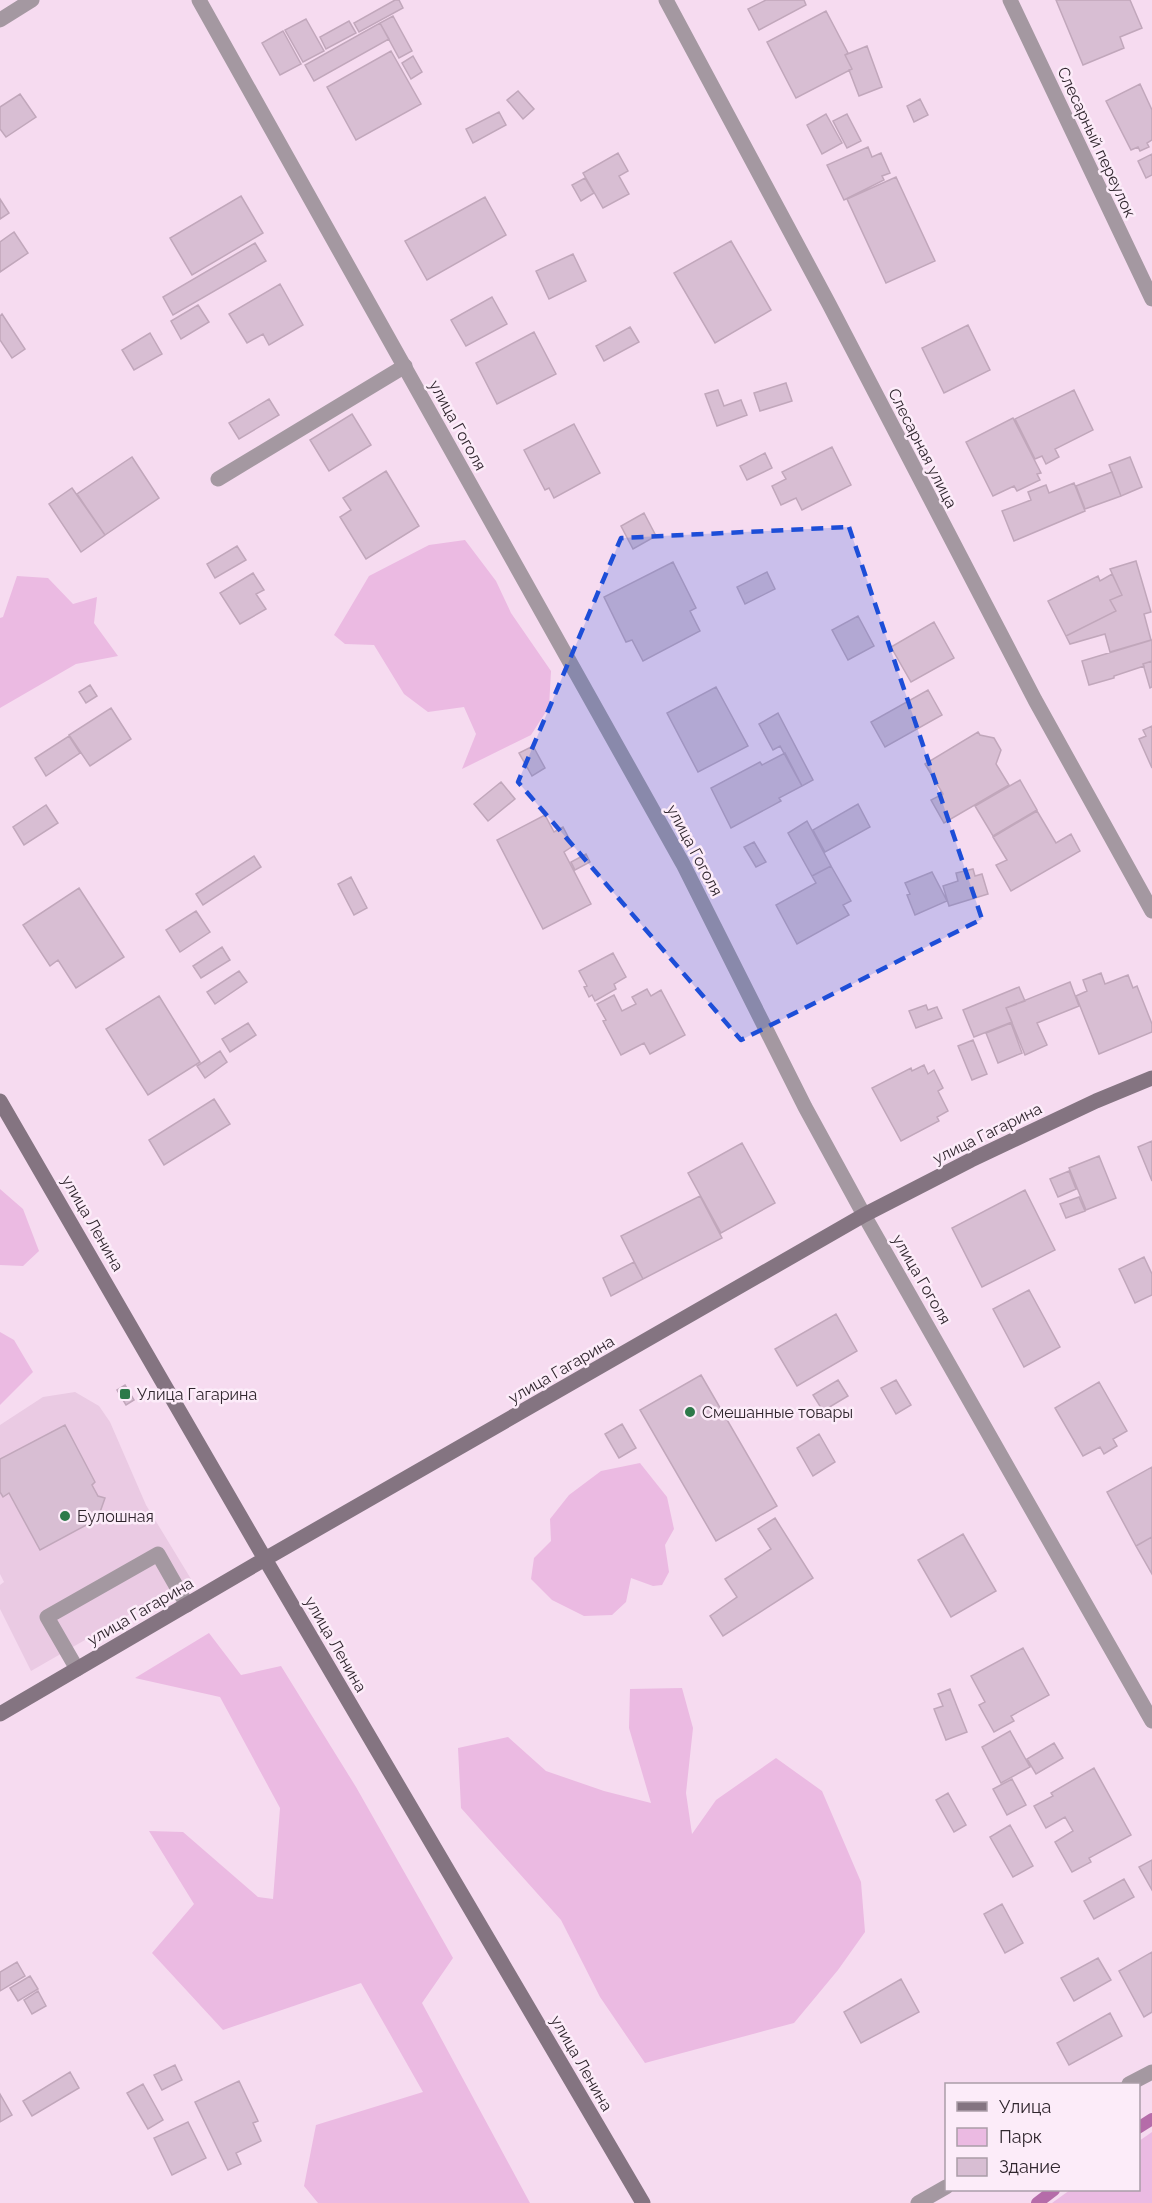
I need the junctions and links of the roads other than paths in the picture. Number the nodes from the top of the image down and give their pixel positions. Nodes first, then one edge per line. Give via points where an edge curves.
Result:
1 (32, 0) edge
2 (199, 0) edge
3 (666, 0) edge
4 (1010, 0) edge
5 (0, 20) edge
6 (1152, 298) edge
7 (405, 366) junction
8 (218, 479) dead end
9 (1152, 911) edge
10 (1152, 1078) edge
11 (0, 1101) edge
12 (864, 1215) junction
13 (265, 1559) junction
14 (187, 1605) junction
15 (77, 1669) junction
16 (0, 1714) edge
17 (1152, 1721) edge
18 (1152, 2072) edge
19 (1133, 2083) edge
20 (945, 2188) edge
21 (644, 2203) edge
22 (918, 2203) edge

1 - 5 street
2 - 7 street, улица Гоголя
3 - 9 street, Слесарная улица via 1035,700
4 - 6 street, Слесарный переулок
7 - 8 street
7 - 12 street, улица Гоголя via 683,864
10 - 12 main road, улица Гагарина via 992,1150
11 - 13 main road, улица Ленина
12 - 13 main road, улица Гагарина
12 - 17 street, улица Гоголя
13 - 14 main road, улица Гагарина
13 - 21 main road, улица Ленина
14 - 15 main road, улица Гагарина
14 - 15 street via 158,1554 47,1617
15 - 16 main road, улица Гагарина
18 - 19 street
20 - 22 street

